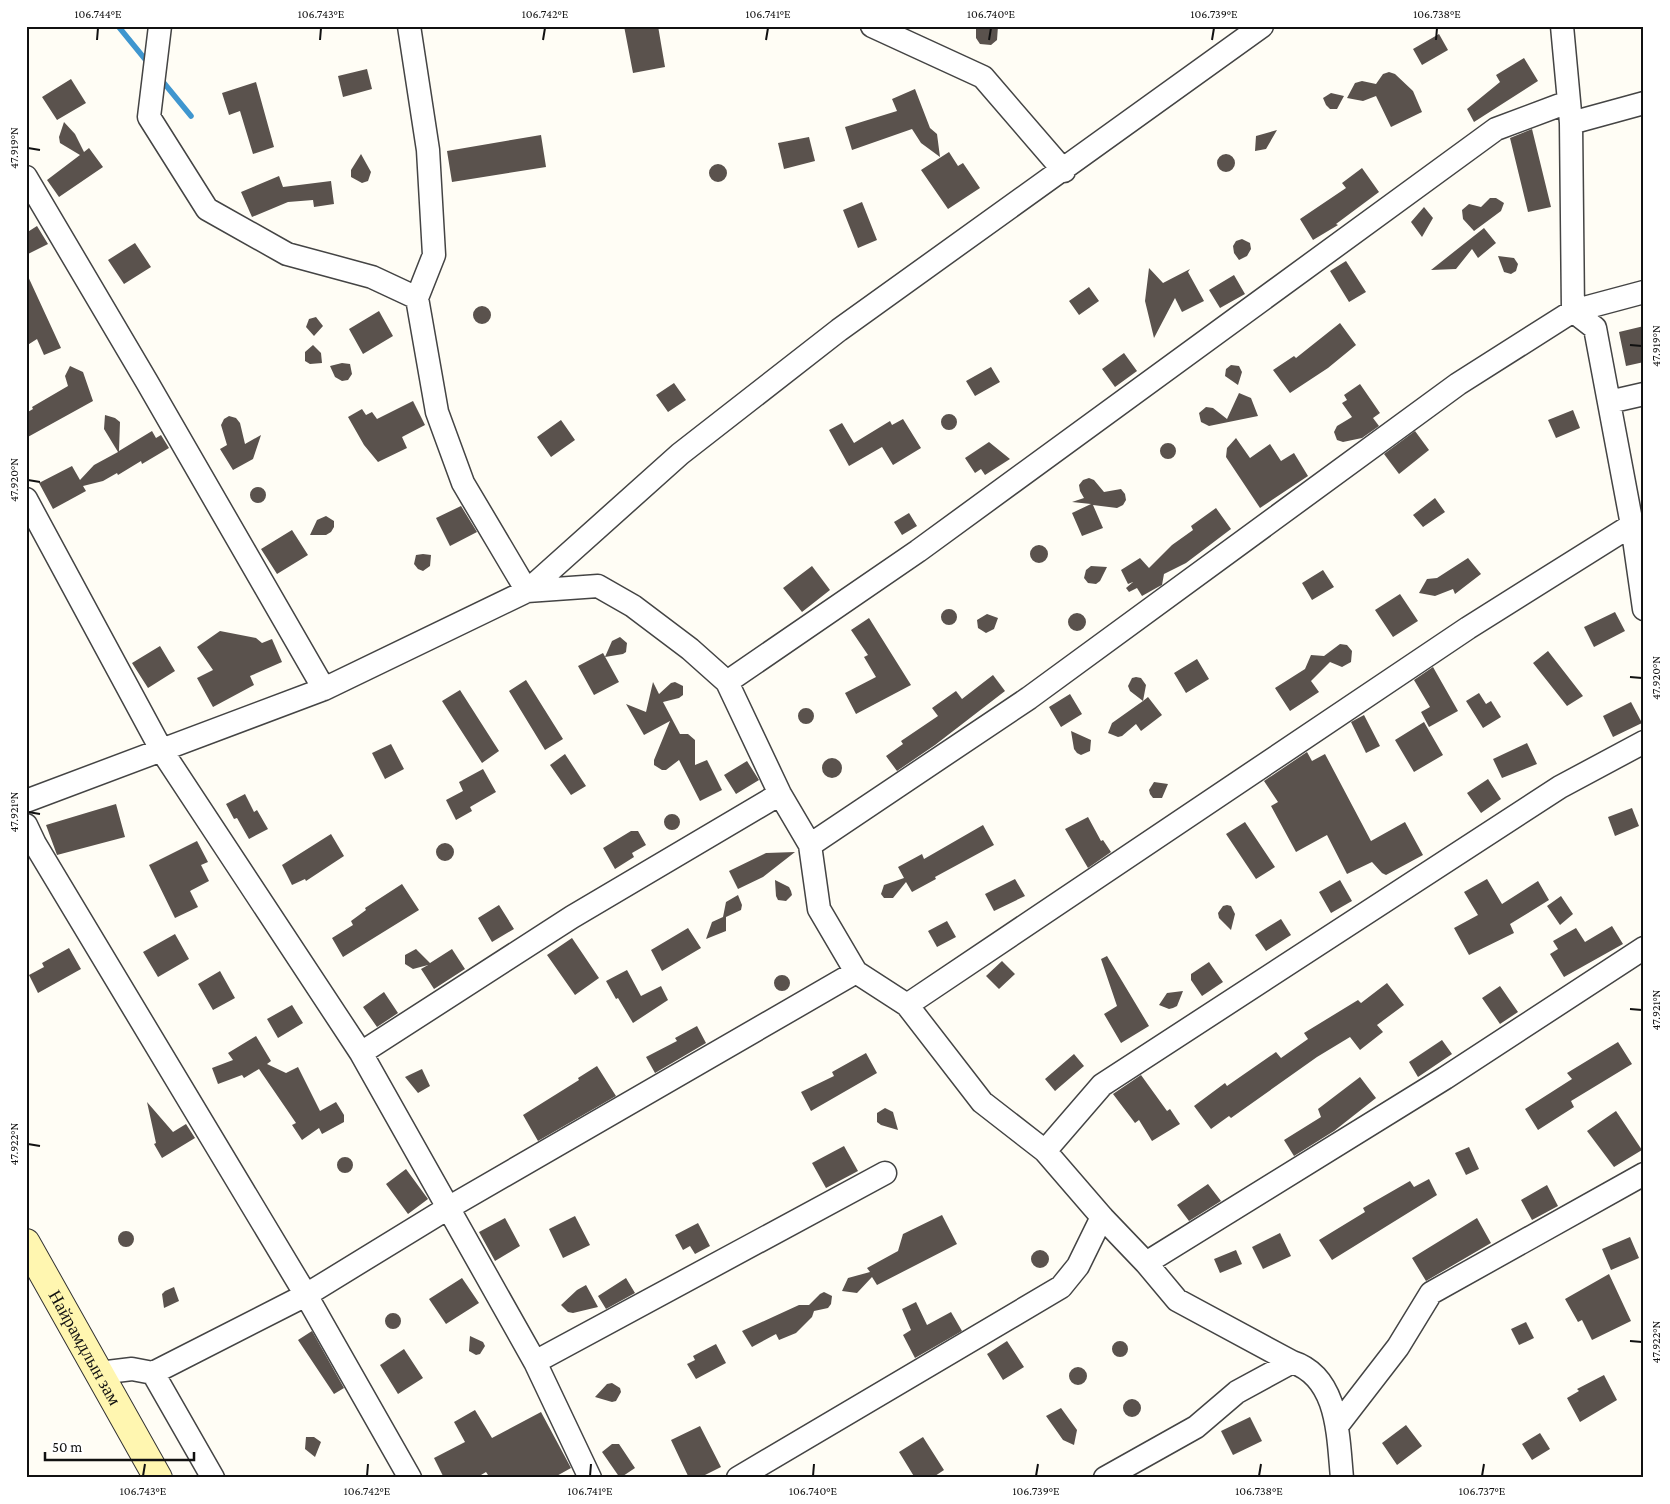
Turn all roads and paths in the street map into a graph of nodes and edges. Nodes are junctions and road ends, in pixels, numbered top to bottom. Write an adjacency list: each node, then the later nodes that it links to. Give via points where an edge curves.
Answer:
1 (160, 26): 11 (street, via 149,117 207,209 287,254 372,277)
2 (409, 26): 11 (street, via 428,150 434,256)
3 (872, 26): 8 (street, via 983,76)
4 (1262, 26): 8 (street)
5 (1562, 26): 7 (street)
6 (1644, 102): 7 (street)
7 (1570, 112): 12 (street); 20 (street, via 1496,129 918,551)
8 (1064, 171): 18 (street, via 839,330 687,448)
9 (26, 177): 21 (street)
10 (1644, 292): 12 (street)
11 (417, 298): 18 (street, via 437,412 463,484)
12 (1573, 311): 14 (street, via 1595,328); 27 (street, via 1458,384 1029,698)
13 (1644, 394): 14 (street)
14 (1609, 402): 16 (street)
15 (26, 499): 23 (street)
16 (1632, 525): 17 (street); 30 (street, via 1468,628)
17 (1642, 584): 19 (street)
18 (527, 591): 20 (street, via 598,586 633,606); 21 (street)
19 (1644, 609)
20 (727, 682): 24 (street)
21 (324, 689): 23 (street)
22 (1644, 742): 32 (street, via 1560,787 1102,1085)
23 (162, 752): 25 (street); 31 (street)
24 (780, 794): 27 (street); 31 (street, via 572,917)
25 (26, 801)
26 (26, 825): 39 (street)
27 (810, 845): 29 (street, via 819,909)
28 (1644, 948): 38 (street, via 1445,1078)
29 (856, 972): 30 (street); 35 (street)
30 (907, 1005): 32 (street, via 982,1102)
31 (361, 1054): 35 (street)
32 (1045, 1151): 36 (street)
33 (885, 1173): 40 (street)
34 (1644, 1174): 44 (street, via 1431,1293 1398,1348)
35 (448, 1208): 39 (street); 40 (street)
36 (1102, 1217): 38 (street); 49 (street, via 1078,1266 1061,1287)
37 (26, 1244): 43 (main road, Найрамдлын зам)
38 (1146, 1263): 41 (street, via 1177,1300)
39 (306, 1295): 42 (street); 47 (street)
40 (535, 1362): 48 (street)
41 (1292, 1362): 44 (street, via 1307,1367 1327,1391); 50 (street, via 1236,1392 1196,1427)
42 (154, 1373): 43 (street, via 132,1369); 46 (street)
43 (98, 1374): 45 (main road, Найрамдлын зам)
44 (1337, 1426): 51 (street)
45 (158, 1478)
46 (213, 1478)
47 (410, 1478)
48 (590, 1478)
49 (738, 1478)
50 (1105, 1478)
51 (1342, 1478)

